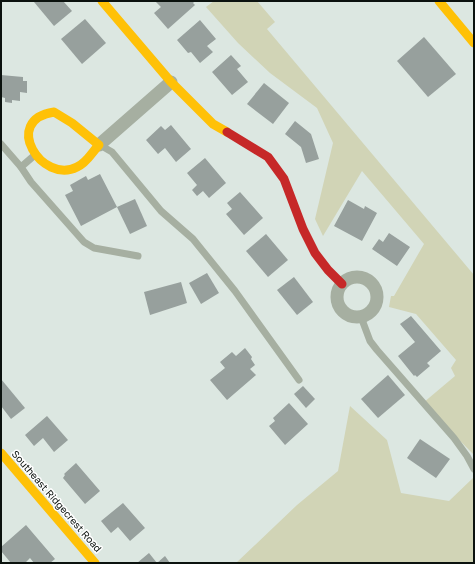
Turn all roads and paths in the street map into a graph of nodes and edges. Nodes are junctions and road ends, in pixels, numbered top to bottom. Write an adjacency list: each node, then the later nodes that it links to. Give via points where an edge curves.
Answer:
1 (102, 1): 4 (street)
2 (439, 1): 3 (street)
3 (474, 43)
4 (171, 82): 6 (street); 10 (street, via 213,124 268,157 284,179 303,229 315,252)
5 (1, 144): 8 (lane)
6 (99, 145): 7 (street, via 79,166 63,171 55,169); 7 (street, via 65,118 54,112 45,113 35,120 30,128 30,148); 12 (lane, via 112,152 161,211 193,239 235,291)
7 (36, 154): 8 (lane)
8 (21, 167): 9 (lane, via 84,242 94,248)
9 (138, 256)
10 (342, 284): 11 (street, via 337,300 340,308 351,317); 11 (street, via 348,279 360,277 374,285 378,299 376,305 372,312)
11 (361, 317): 14 (lane, via 370,341 454,438)
12 (299, 380)
13 (1, 453): 15 (street, Southeast Ridgecrest Road)
14 (474, 469)
15 (95, 563)

